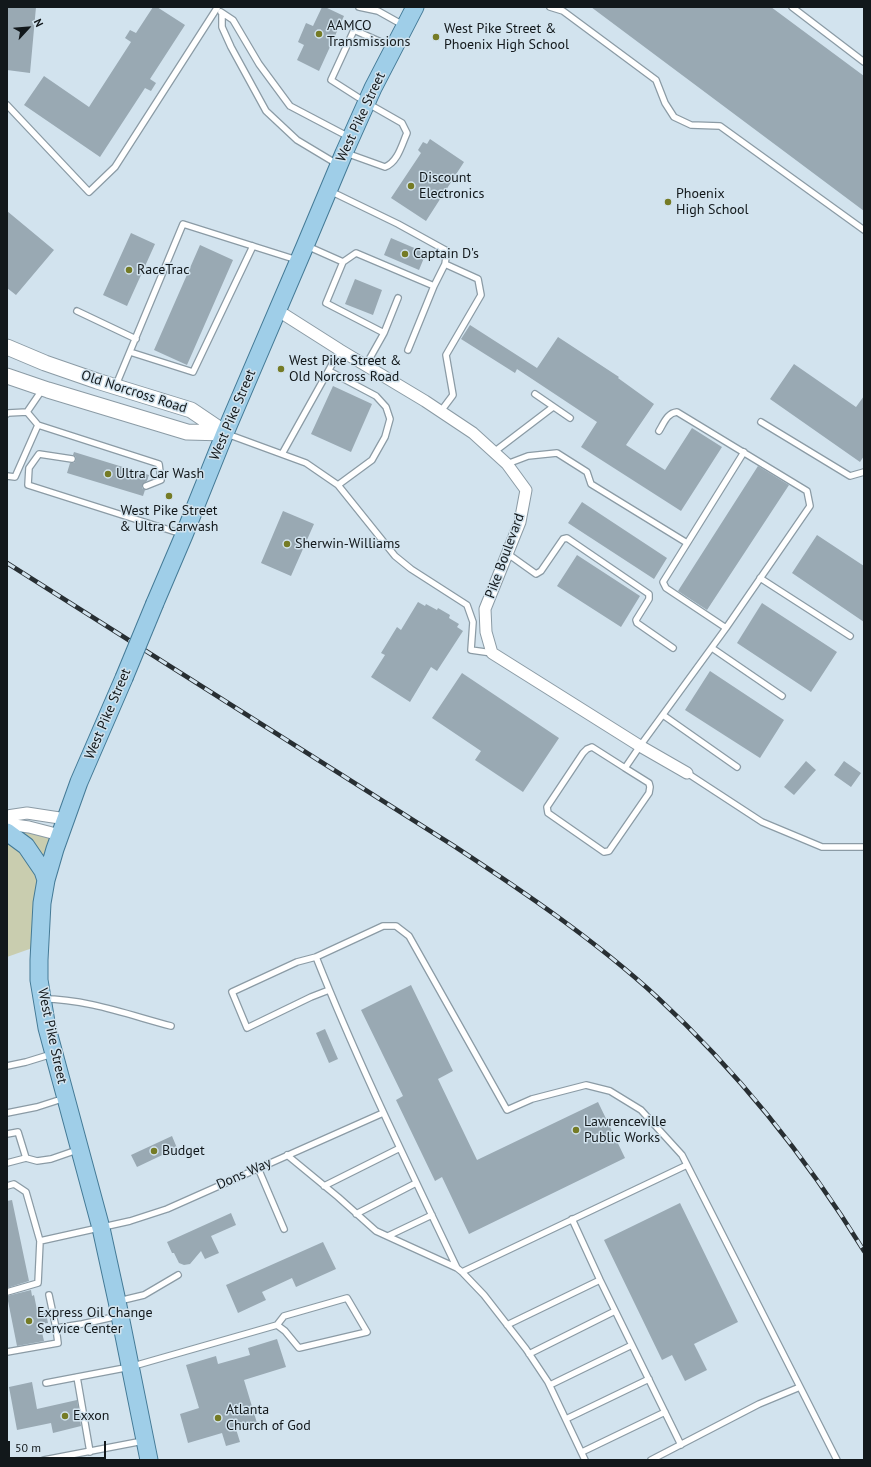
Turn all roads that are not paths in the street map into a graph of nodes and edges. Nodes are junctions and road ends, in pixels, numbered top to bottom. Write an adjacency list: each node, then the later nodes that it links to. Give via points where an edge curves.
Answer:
1 (360, 7): 7 (lane, via 378,11)
2 (415, 7): 7 (main road, West Pike Street)
3 (552, 7): 14 (lane, via 563,11 656,80 674,117 690,125 720,126)
4 (792, 7): 9 (lane)
5 (216, 8): 6 (lane); 11 (lane, via 115,167 89,192)
6 (222, 13): 12 (lane, via 233,20 259,64 290,106); 12 (lane, via 222,27 266,111 297,140)
7 (404, 26): 8 (main road, West Pike Street)
8 (394, 48): 10 (main road, West Pike Street); 10 (lane, via 354,30 332,80)
9 (864, 62)
10 (367, 103): 12 (main road, West Pike Street); 12 (lane, via 402,123 407,133 395,160 385,167)
11 (7, 105)
12 (344, 152): 13 (main road, West Pike Street)
13 (328, 190): 16 (main road, West Pike Street); 18 (lane, via 447,251)
14 (864, 230)
15 (253, 246): 16 (lane); 24 (lane, via 183,224); 28 (lane, via 193,372)
16 (302, 253): 17 (lane); 21 (main road, West Pike Street)
17 (343, 262): 19 (lane, via 356,253); 23 (lane, via 326,303)
18 (445, 264): 19 (lane); 36 (lane, via 478,279 480,295 446,355 453,395)
19 (434, 286): 27 (lane)
20 (398, 298): 23 (lane)
21 (277, 310): 26 (street, Pike Boulevard); 43 (main road, West Pike Street)
22 (77, 312): 24 (lane)
23 (384, 333): 29 (lane)
24 (136, 339): 28 (lane)
25 (7, 347): 32 (main road, Old Norcross Road)
26 (340, 350): 29 (street, Pike Boulevard); 30 (lane)
27 (408, 350)
28 (130, 352): 32 (lane)
29 (366, 365): 36 (street, Pike Boulevard)
30 (329, 371): 46 (lane); 51 (lane, via 376,396 386,407 390,419 385,437 372,460)
31 (7, 376): 33 (main road, Old Norcross Road)
32 (116, 387): 43 (main road, Old Norcross Road, via 191,410)
33 (44, 388): 37 (lane); 43 (main road, Old Norcross Road, via 186,432)
34 (535, 394): 35 (lane)
35 (554, 407): 39 (lane); 44 (lane)
36 (441, 411): 44 (street, Pike Boulevard, via 473,433)
37 (27, 412): 38 (lane); 41 (lane)
38 (7, 414)
39 (570, 418)
40 (761, 422): 49 (lane, via 850,476)
41 (38, 425): 50 (lane, via 15,477); 52 (lane, via 159,464 161,480)
42 (659, 430): 45 (lane, via 669,414 677,412)
43 (224, 433): 46 (lane); 53 (main road, West Pike Street)
44 (494, 452): 48 (street, Pike Boulevard)
45 (744, 452): 54 (lane); 56 (lane, via 807,492 810,506)
46 (282, 454): 51 (lane, via 306,463)
47 (72, 459): 53 (lane, via 39,454 30,468 28,485)
48 (508, 464): 54 (lane, via 528,456 557,453 587,472 591,484); 55 (street, Pike Boulevard, via 526,490 520,522)
49 (864, 472)
50 (7, 476)
51 (338, 485): 61 (lane, via 395,556 467,605 473,622 471,650)
52 (146, 486)
53 (184, 535): 69 (main road, West Pike Street, bridge, via 79,782)
54 (687, 543): 57 (lane, via 663,582 666,588)
55 (508, 554): 59 (lane, via 536,574 567,538 649,594 636,620 637,623); 61 (street, Pike Boulevard, via 485,609 486,632)
56 (760, 578): 57 (lane); 58 (lane)
57 (726, 628): 60 (lane)
58 (850, 636)
59 (673, 648)
60 (712, 648): 62 (lane); 63 (lane)
61 (492, 653): 64 (street)
62 (782, 696)
63 (663, 715): 64 (lane); 65 (lane)
64 (640, 746): 66 (lane); 67 (street)
65 (737, 767)
66 (626, 768): 66 (lane, via 592,747 588,749 547,807 548,813 604,852 609,851 649,793 649,783)
67 (687, 773): 73 (lane, via 762,822 822,847)
68 (7, 816): 69 (street, via 27,813)
69 (66, 819): 72 (main road, West Pike Street)
70 (7, 824): 72 (street)
71 (7, 832): 74 (main road, via 26,846 43,870)
72 (60, 835): 74 (main road, West Pike Street)
73 (864, 847)
74 (46, 880): 77 (main road, West Pike Street, via 39,934)
75 (316, 957): 76 (lane); 76 (lane, via 297,962 232,992 247,1028); 90 (lane, via 383,926 396,926 409,936 507,1110 532,1099 586,1085 610,1091 641,1110 682,1155)
76 (329, 990): 83 (lane)
77 (42, 999): 78 (lane, via 83,1002); 79 (main road, West Pike Street)
78 (171, 1026)
79 (54, 1054): 80 (lane); 81 (main road, West Pike Street)
80 (7, 1066)
81 (66, 1098): 82 (lane); 86 (main road, West Pike Street)
82 (7, 1113)
83 (383, 1113): 85 (lane); 87 (lane, Dons Way)
84 (7, 1134): 88 (lane, via 18,1132)
85 (400, 1148): 92 (lane); 94 (lane)
86 (79, 1150): 88 (lane, via 51,1159 37,1161); 98 (main road, West Pike Street)
87 (287, 1155): 91 (lane, Dons Way); 94 (lane)
88 (26, 1158): 89 (lane)
89 (7, 1163)
90 (687, 1165): 97 (lane); 120 (lane)
91 (258, 1168): 98 (lane, Dons Way, via 167,1209); 99 (lane)
92 (416, 1183): 95 (lane); 96 (lane)
93 (7, 1186): 101 (lane, via 14,1184 26,1192)
94 (324, 1186): 95 (lane)
95 (356, 1214): 100 (lane, via 376,1231)
96 (432, 1215): 100 (lane); 102 (lane)
97 (572, 1219): 102 (lane); 104 (lane)
98 (101, 1228): 101 (lane, Dons Way); 107 (main road, West Pike Street)
99 (284, 1229)
100 (388, 1236): 102 (lane)
101 (40, 1242): 105 (lane, via 38,1283)
102 (460, 1270): 110 (lane, via 484,1295)
103 (178, 1276): 107 (lane)
104 (600, 1280): 108 (lane); 110 (lane)
105 (7, 1292)
106 (49, 1295): 111 (lane)
107 (118, 1308): 111 (lane, via 82,1324); 115 (main road, West Pike Street)
108 (615, 1311): 112 (lane); 114 (lane)
109 (277, 1325): 109 (lane, via 285,1330 300,1348 367,1332 347,1298 284,1316); 115 (lane)
110 (507, 1325): 114 (lane)
111 (56, 1328): 113 (lane, via 58,1343)
112 (632, 1345): 117 (lane); 119 (lane)
113 (7, 1352)
114 (529, 1354): 119 (lane)
115 (130, 1367): 116 (lane); 123 (main road, West Pike Street)
116 (77, 1377): 118 (lane); 125 (lane)
117 (649, 1379): 121 (lane); 122 (lane)
118 (46, 1383)
119 (550, 1385): 122 (lane)
120 (800, 1387): 124 (lane, via 759,1404); 131 (lane)
121 (665, 1412): 124 (lane); 126 (lane)
122 (566, 1418): 126 (lane)
123 (145, 1441): 125 (lane); 128 (main road, West Pike Street)
124 (681, 1445): 130 (lane)
125 (90, 1452): 127 (lane)
126 (582, 1452): 129 (lane)
127 (44, 1460)
128 (149, 1460)
129 (586, 1460)
130 (651, 1460)
131 (837, 1460)

